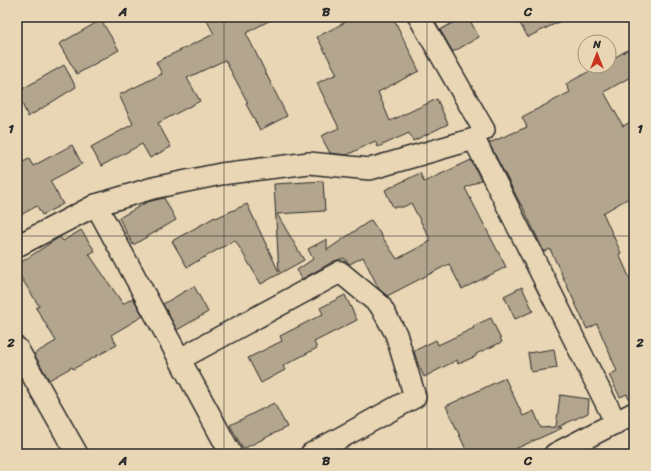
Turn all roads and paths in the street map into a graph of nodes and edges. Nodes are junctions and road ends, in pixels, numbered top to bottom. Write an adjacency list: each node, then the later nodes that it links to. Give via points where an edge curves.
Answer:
1 (419, 17): 2 (street)
2 (484, 130)
3 (96, 205): 4 (street); 6 (street); 8 (street, via 153,188 221,174 309,163 370,169 474,139)
4 (17, 246)
5 (17, 348): 9 (street)
6 (180, 360): 10 (street); 11 (street, via 340,272 380,305 396,334 415,397)
7 (634, 413): 8 (street)
8 (616, 423): 12 (street)
9 (77, 454)
10 (231, 454)
11 (311, 454)
12 (555, 454)

